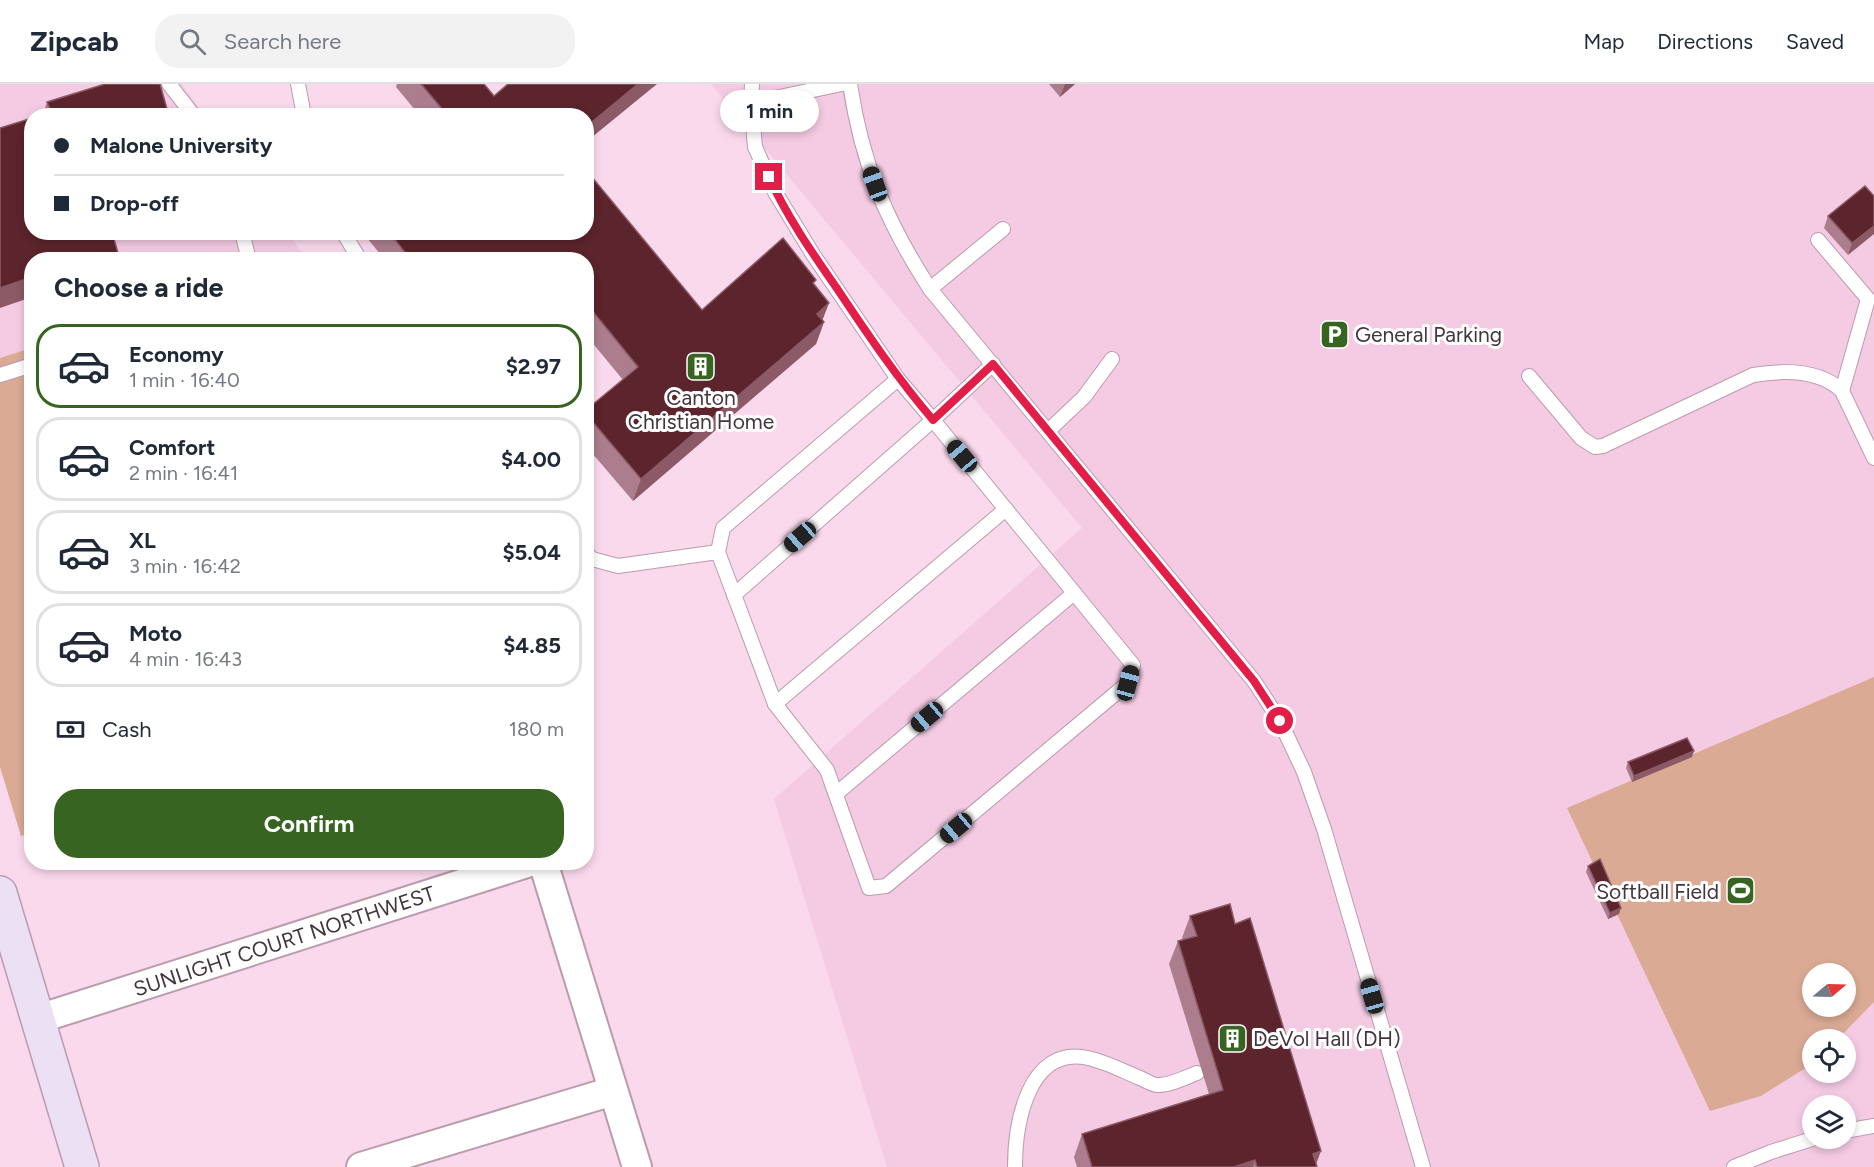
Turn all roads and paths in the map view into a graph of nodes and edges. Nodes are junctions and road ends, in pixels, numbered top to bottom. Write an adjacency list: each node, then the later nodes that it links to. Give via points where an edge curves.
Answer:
1 (169, 84): 7 (lane)
2 (298, 84): 8 (lane)
3 (752, 84): 6 (lane)
4 (842, 84): 6 (lane)
5 (850, 84): 11 (lane, via 863,151 881,201 904,249)
6 (752, 103): 17 (lane, via 756,147 776,192 812,253)
7 (188, 108)
8 (302, 108)
9 (1003, 229): 11 (lane)
10 (1818, 240): 18 (lane, via 1868,299)
11 (930, 289): 13 (lane)
12 (1112, 358): 20 (lane, via 1084,397)
13 (993, 364): 19 (lane); 20 (lane)
14 (24, 367): 15 (lane)
15 (0, 375)
16 (1529, 376): 18 (lane, via 1581,438 1595,447 1754,375 1808,374 1824,378)
17 (898, 379): 19 (lane); 23 (lane, via 723,528)
18 (1842, 391): 21 (lane)
19 (933, 420): 22 (lane); 26 (lane)
20 (1048, 431): 42 (lane, via 1254,681 1280,721 1304,772 1324,830)
21 (1874, 458)
22 (1006, 509): 25 (lane); 27 (lane)
23 (718, 552): 24 (lane, via 618,566); 26 (lane)
24 (594, 560)
25 (1074, 593): 28 (lane); 28 (lane, via 1133,665 1128,683 886,886 869,888)
26 (734, 595): 27 (lane)
27 (775, 704): 28 (lane, via 827,770)
28 (836, 794)
29 (506, 870): 32 (street, SUNLIGHT COURT NORTHWEST)
30 (545, 870): 34 (street)
31 (0, 893): 32 (street)
32 (38, 1019): 38 (street)
33 (1197, 1073): 41 (lane, via 1158,1085 1088,1058 1060,1059 1048,1065 1039,1074 1020,1116)
34 (613, 1091): 39 (street); 40 (street)
35 (1874, 1126): 36 (lane)
36 (1856, 1129)
37 (1802, 1142): 43 (lane)
38 (82, 1167)
39 (362, 1167)
40 (637, 1167)
41 (1015, 1167)
42 (1423, 1167)
43 (1734, 1167)

